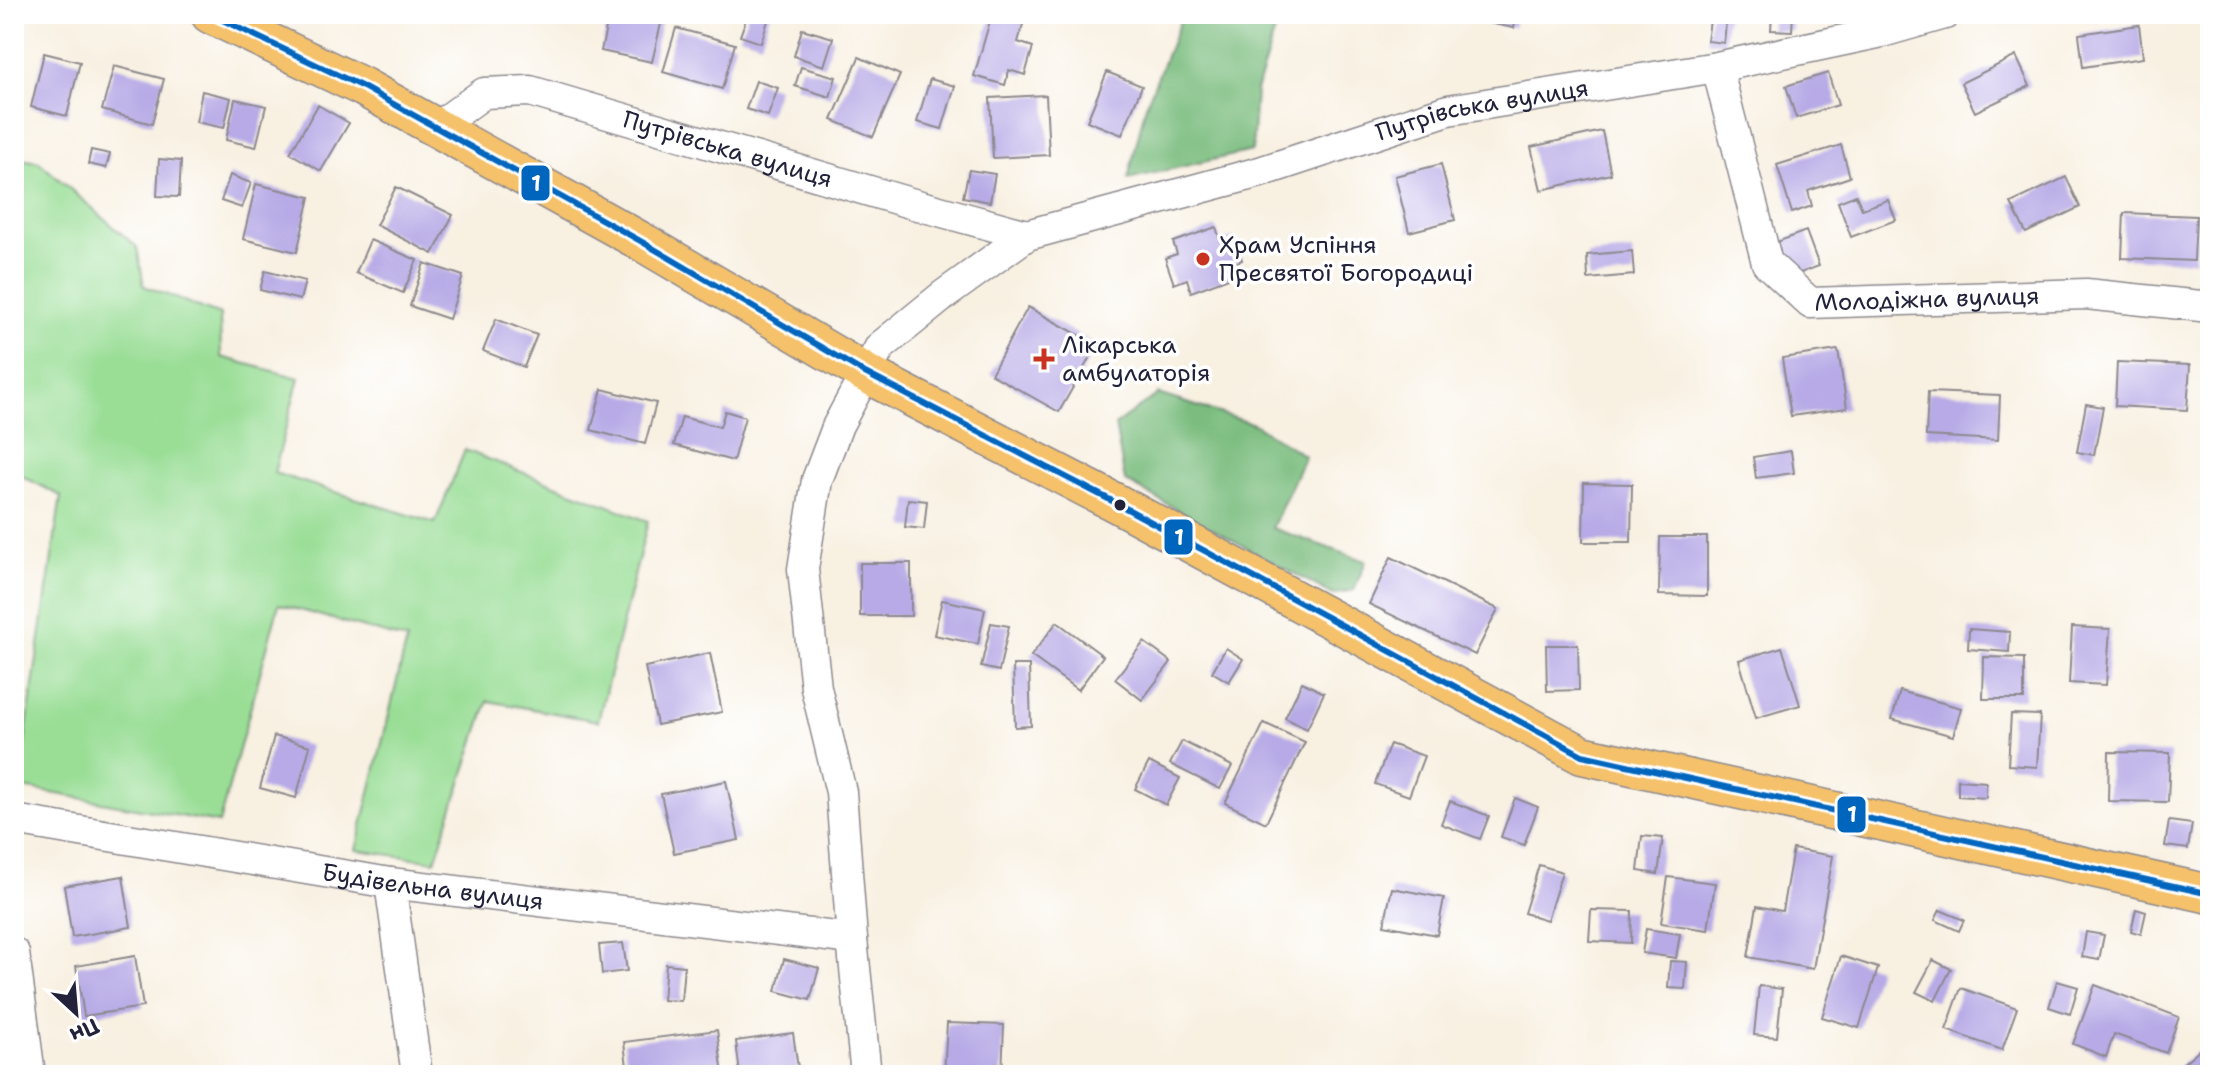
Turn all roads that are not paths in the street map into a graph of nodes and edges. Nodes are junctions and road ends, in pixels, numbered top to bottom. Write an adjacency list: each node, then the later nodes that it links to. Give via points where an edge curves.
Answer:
1 (210, 14): 4 (main road)
2 (1945, 14): 3 (street, Путрівська вулиця)
3 (1717, 67): 5 (street, Путрівська вулиця, via 1448,110 1260,172); 6 (street, Молодіжна вулиця, via 1767,263 1810,303 2086,294)
4 (437, 127): 5 (street, Путрівська вулиця, via 484,93 530,91); 7 (main road)
5 (1027, 235): 7 (street, Путрівська вулиця, via 880,347)
6 (2210, 307)
7 (865, 373): 10 (main road, via 1582,755); 11 (street, Путрівська вулиця, via 817,480 803,569 816,688 841,792)
8 (14, 820): 9 (street, Будівельна вулиця)
9 (390, 883): 11 (street, Будівельна вулиця); 14 (street)
10 (2210, 894)
11 (852, 939): 15 (street, Путрівська вулиця)
12 (14, 953): 13 (street)
13 (30, 1075)
14 (417, 1075)
15 (866, 1075)

